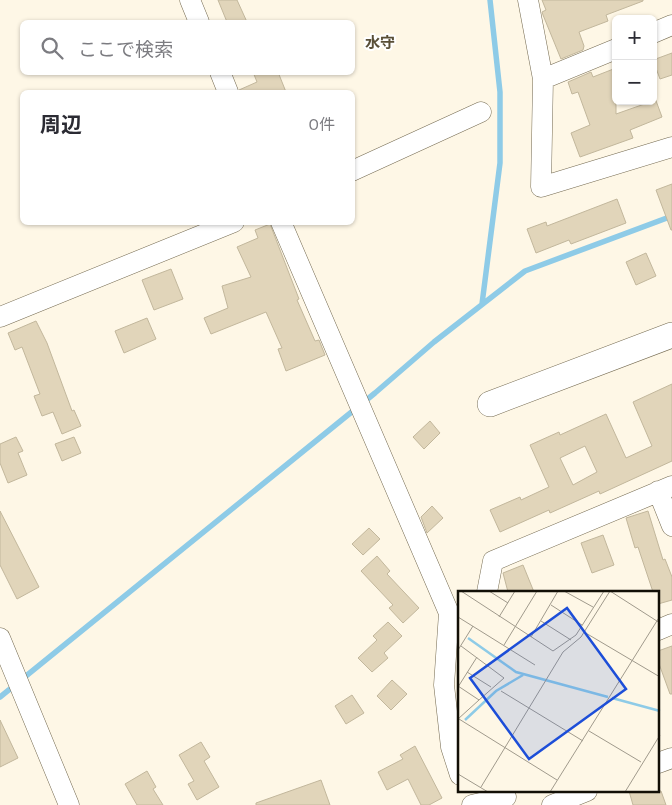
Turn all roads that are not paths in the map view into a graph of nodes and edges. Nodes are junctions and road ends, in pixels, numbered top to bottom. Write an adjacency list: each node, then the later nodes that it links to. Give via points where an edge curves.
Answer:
1 (190, 0): 3 (street)
2 (528, 0): 8 (street)
3 (198, 20)
4 (672, 25): 5 (street)
5 (657, 31)
6 (612, 51): 8 (street)
7 (221, 75): 9 (street)
8 (543, 79): 11 (street, via 541,187)
9 (227, 90)
10 (481, 112): 12 (street)
11 (672, 147)
12 (355, 170)
13 (227, 225): 15 (street)
14 (282, 225): 26 (street, via 449,613 444,685 451,747)
15 (0, 318)
16 (672, 335): 17 (street)
17 (490, 404)
18 (665, 488): 19 (street); 20 (street, via 493,561)
19 (672, 526)
20 (487, 591)
21 (672, 624): 22 (street)
22 (660, 629)
23 (0, 638): 30 (street)
24 (672, 758): 25 (street)
25 (660, 762)
26 (458, 769)
27 (466, 792): 31 (street)
28 (584, 792): 32 (street)
29 (507, 798): 31 (street)
30 (69, 805)
31 (471, 805)
32 (552, 805)

